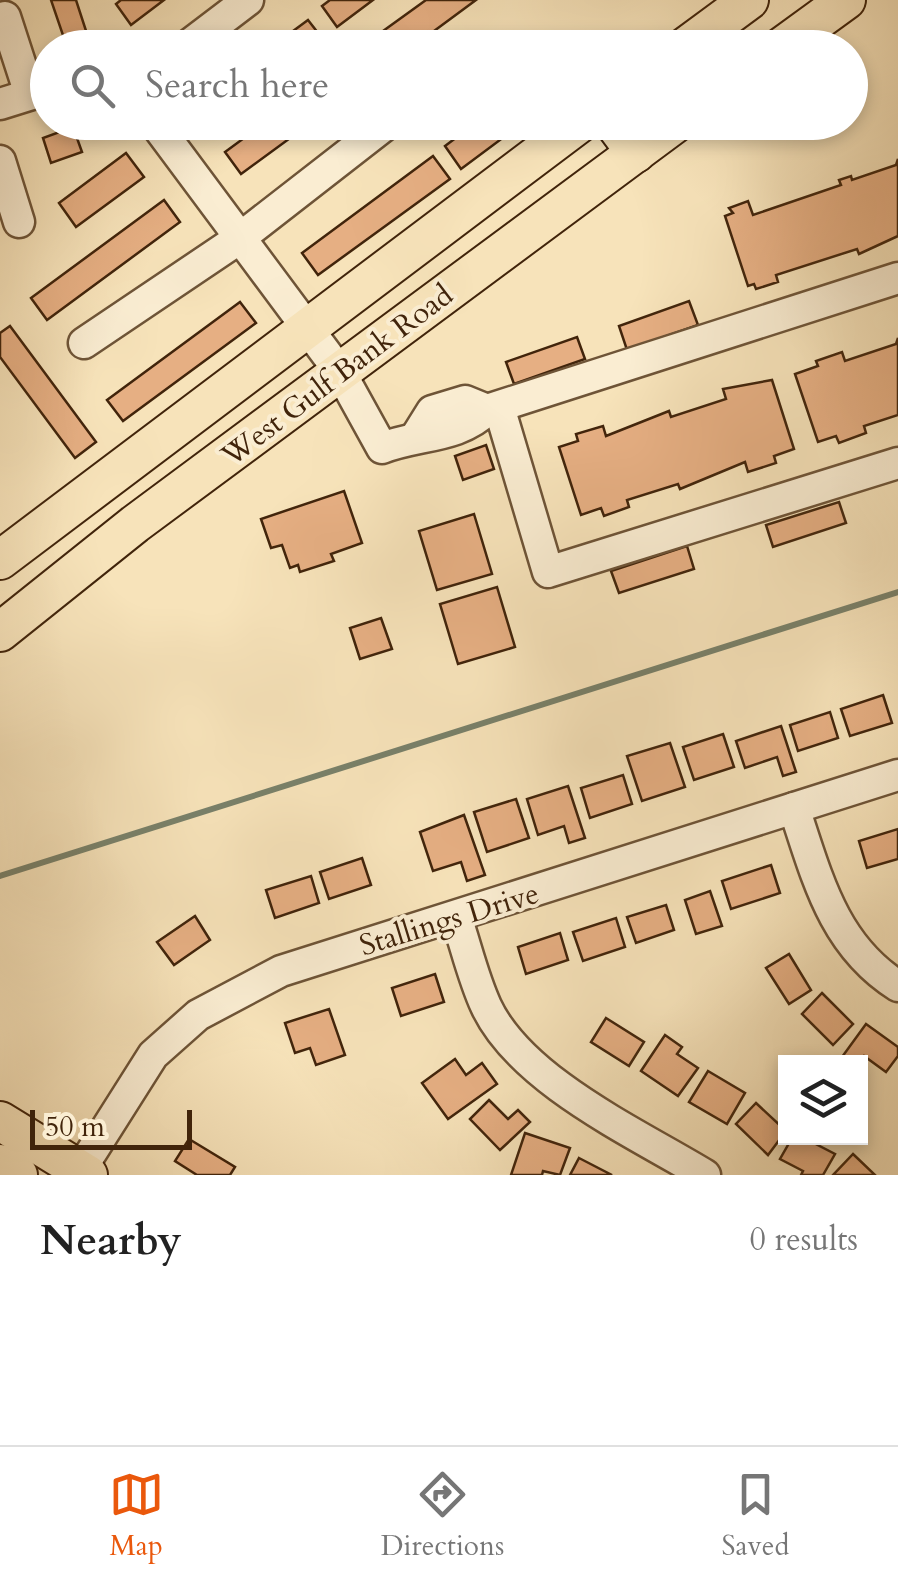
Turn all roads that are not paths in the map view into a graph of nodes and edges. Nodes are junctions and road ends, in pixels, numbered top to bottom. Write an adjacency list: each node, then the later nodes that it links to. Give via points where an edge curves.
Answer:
1 (248, 0): 5 (street)
2 (749, 0): 6 (main road)
3 (846, 0): 7 (main road)
4 (5, 18): 8 (street)
5 (209, 30)
6 (708, 30)
7 (805, 30)
8 (30, 72)
9 (30, 94): 10 (street)
10 (0, 104)
11 (167, 140): 19 (street)
12 (366, 140): 19 (street)
13 (558, 140): 21 (main road, West Gulf Bank Road)
14 (626, 140): 16 (main road)
15 (653, 140): 16 (main road, West Gulf Bank Road)
16 (636, 153): 23 (main road, West Gulf Bank Road)
17 (0, 161): 18 (street)
18 (18, 222)
19 (240, 238): 21 (street); 22 (street)
20 (898, 278): 24 (street)
21 (306, 327): 23 (street); 26 (main road, West Gulf Bank Road)
22 (84, 342)
23 (340, 372): 24 (street, via 382,448 473,424); 27 (main road, West Gulf Bank Road)
24 (493, 408): 25 (street, via 548,572)
25 (898, 463)
26 (0, 560)
27 (0, 632)
28 (898, 775): 29 (street, Stallings Drive)
29 (794, 808): 30 (street, Stallings Drive); 31 (street, via 829,913 878,974)
30 (456, 918): 34 (street, Stallings Drive, via 281,971 198,1015 153,1054); 36 (street, via 487,1008 517,1050 561,1087)
31 (898, 986)
32 (0, 1121): 34 (main road)
33 (0, 1164): 35 (main road)
34 (81, 1173)
35 (18, 1175)
36 (704, 1175)

